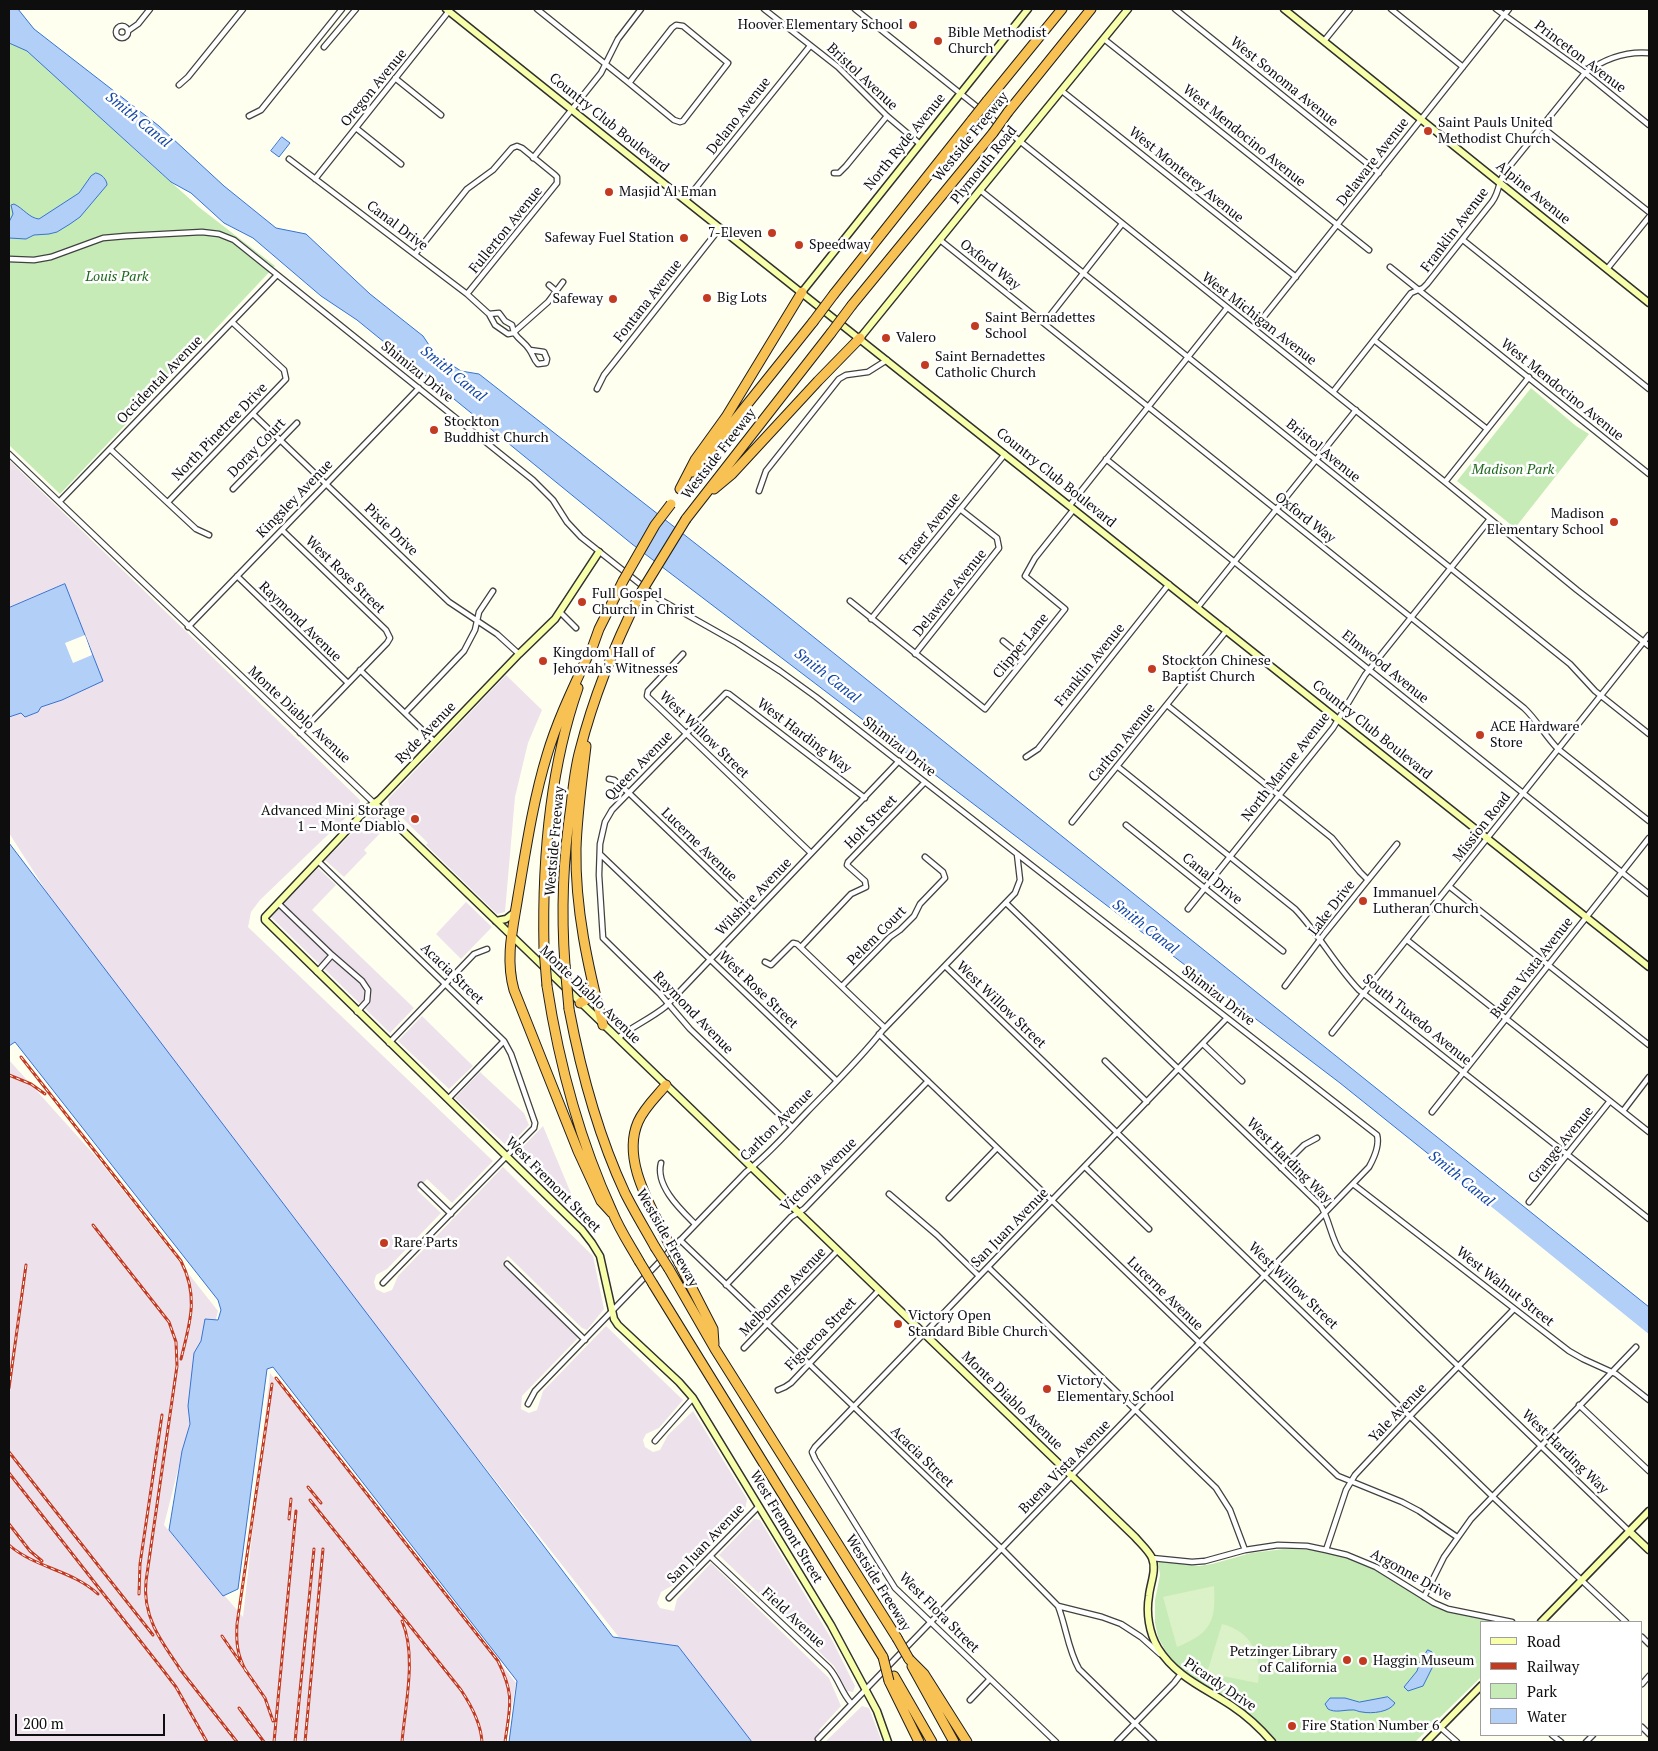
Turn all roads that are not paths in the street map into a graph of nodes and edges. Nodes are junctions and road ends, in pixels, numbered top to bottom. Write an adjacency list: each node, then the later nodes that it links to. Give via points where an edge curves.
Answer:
1 (150, 9): 21 (street)
2 (243, 9): 32 (street)
3 (342, 9): 37 (street, via 261,110)
4 (356, 9): 25 (street)
5 (537, 9): 27 (street)
6 (641, 9): 27 (street, via 618,39)
7 (764, 9): 24 (street, Bristol Avenue)
8 (855, 9): 34 (street, West Michigan Avenue)
9 (1028, 9): 34 (street, North Ryde Avenue)
10 (1062, 9): 109 (highway, Westside Freeway, bridge)
11 (1091, 9): 111 (highway, Westside Freeway, bridge, via 852,305)
12 (1128, 9): 22 (street, Plymouth Road)
13 (1175, 9): 48 (street, West Sonoma Avenue)
14 (1284, 9): 23 (street, Alpine Avenue)
15 (1350, 9): 23 (street)
16 (1391, 9): 28 (street)
17 (1496, 9): 20 (street, Princeton Avenue)
18 (1509, 9): 20 (street, Delaware Avenue)
19 (448, 10): 30 (street, Oregon Avenue); 35 (street, Country Club Boulevard)
20 (1504, 15): 28 (street, Delaware Avenue); 29 (street, Princeton Avenue)
21 (128, 31)
22 (1104, 38): 33 (street, Plymouth Road); 57 (street, West Mendocino Avenue)
23 (1324, 40): 39 (street, Alpine Avenue)
24 (810, 46): 38 (street, Bristol Avenue, via 838,67); 53 (street, Delano Avenue)
25 (324, 47)
26 (1649, 53): 29 (street, Franklin Avenue, via 1614,57)
27 (606, 65): 31 (street); 35 (street)
28 (1463, 67): 39 (street, Delaware Avenue)
29 (1585, 73): 40 (street, Princeton Avenue); 41 (street, Franklin Avenue)
30 (396, 78): 36 (street); 42 (street, Oregon Avenue)
31 (629, 83): 31 (street, via 676,25 683,26 728,63 680,122)
32 (179, 85)
33 (1062, 91): 43 (street, Plymouth Road); 68 (street, West Monterey Avenue)
34 (960, 93): 43 (street, West Michigan Avenue); 44 (street, North Ryde Avenue)
35 (572, 109): 45 (street); 53 (street, Country Club Boulevard)
36 (441, 114)
37 (249, 116)
38 (887, 116): 44 (street, Bristol Avenue); 49 (street, via 846,166 839,173)
39 (1421, 120): 48 (street, Delaware Avenue); 51 (street, Alpine Avenue)
40 (1649, 125)
41 (1542, 127): 51 (street, Franklin Avenue, via 1509,166); 54 (street)
42 (356, 128): 47 (street); 50 (street, Oregon Avenue)
43 (1019, 142): 52 (street, Plymouth Road); 56 (street, West Michigan Avenue)
44 (920, 144): 73 (street, North Ryde Avenue)
45 (533, 158): 62 (street, Fullerton Avenue, via 520,147 512,148 493,170 467,190); 74 (street, Fullerton Avenue, via 555,175 556,186)
46 (289, 159): 50 (street, Canal Drive)
47 (401, 164)
48 (1379, 172): 57 (street, Delaware Avenue)
49 (834, 173)
50 (315, 179): 62 (street, Canal Drive)
51 (1500, 183): 60 (street, Franklin Avenue, via 1496,198); 65 (street, Alpine Avenue)
52 (980, 190): 59 (street, Plymouth Road); 66 (street, Bristol Avenue)
53 (686, 200): 58 (street, Country Club Boulevard)
54 (1649, 212)
55 (1649, 217): 65 (street)
56 (1122, 224): 66 (street); 76 (street, West Michigan Avenue)
57 (1337, 225): 61 (street, West Mendocino Avenue); 68 (street, Delaware Avenue)
58 (720, 228): 73 (street, Country Club Boulevard); 92 (street, Fontana Avenue, via 604,375)
59 (940, 240): 80 (street, Oxford Way); 84 (street, Plymouth Road)
60 (1463, 240): 71 (street, Franklin Avenue); 91 (street)
61 (1369, 250)
62 (415, 254): 74 (street, Canal Drive)
63 (9, 259): 67 (street, Shimizu Drive, via 51,257 103,238 202,232 234,240)
64 (1390, 267): 71 (street, West Mendocino Avenue)
65 (1607, 269): 75 (street, Alpine Avenue)
66 (1083, 273): 80 (street); 87 (street, Bristol Avenue)
67 (277, 275): 79 (street, Occidental Avenue); 90 (street, Shimizu Drive)
68 (1296, 277): 82 (street, Delaware Avenue)
69 (563, 282): 72 (street)
70 (549, 285): 72 (street)
71 (1419, 290): 85 (street, Franklin Avenue, via 1411,293); 89 (street, West Mendocino Avenue)
72 (556, 291): 83 (street)
73 (802, 292): 84 (street, Country Club Boulevard); 109 (highway, via 726,417 695,460)
74 (467, 294): 77 (street, Canal Drive)
75 (1649, 303)
76 (1227, 308): 82 (street, West Michigan Avenue); 87 (street)
77 (489, 314): 78 (street, Canal Drive, via 499,313); 81 (street, Canal Drive, via 495,325)
78 (505, 321): 81 (street); 83 (street, Canal Drive, via 512,325)
79 (232, 322): 96 (street, North Pinetree Drive, via 284,370 286,377); 100 (street, Occidental Avenue)
80 (1044, 322): 94 (street, Oxford Way)
81 (500, 327): 83 (street, Canal Drive, via 508,334)
82 (1254, 330): 93 (street, West Michigan Avenue)
83 (513, 333): 86 (street, Canal Drive)
84 (860, 338): 88 (street, Country Club Boulevard); 111 (highway, via 732,474)
85 (1374, 340): 93 (street, Franklin Avenue); 98 (street)
86 (530, 350)
87 (1188, 358): 94 (street); 104 (street, Bristol Avenue)
88 (887, 360): 102 (street, Country Club Boulevard); 110 (street, via 868,372 840,379 766,471)
89 (1529, 377): 98 (street); 105 (street, West Mendocino Avenue)
90 (418, 388): 107 (street, Kingsley Avenue); 120 (street, Shimizu Drive, via 545,491 567,522)
91 (1649, 389)
92 (596, 390)
93 (1333, 392): 95 (street, West Michigan Avenue)
94 (1148, 407): 103 (street); 116 (street, Oxford Way)
95 (1356, 410): 104 (street); 106 (street, West Michigan Avenue)
96 (253, 414): 99 (street, Pixie Drive); 113 (street, North Pinetree Drive)
97 (296, 424): 99 (street, Doray Court)
98 (1487, 429): 106 (street)
99 (281, 440): 107 (street, Pixie Drive); 108 (street, Doray Court)
100 (110, 449): 112 (street, Occidental Avenue); 113 (street)
101 (9, 454): 112 (street, Monte Diablo Avenue)
102 (1005, 454): 114 (street, Country Club Boulevard); 115 (street, Fraser Avenue)
103 (1106, 459): 114 (street); 121 (street, Elmwood Avenue)
104 (1316, 460): 116 (street); 122 (street, Bristol Avenue)
105 (1649, 474)
106 (1445, 482): 117 (street, West Michigan Avenue)
107 (326, 483): 118 (street, Kingsley Avenue); 131 (street, Pixie Drive, via 449,602)
108 (233, 489)
109 (680, 489): 139 (highway, Westside Freeway, bridge, via 645,540 609,607)
110 (759, 491)
111 (702, 498): 151 (highway, Westside Freeway, bridge, via 686,518 640,594 616,642)
112 (60, 501): 132 (street, Monte Diablo Avenue)
113 (168, 502): 119 (street, via 196,529)
114 (1072, 507): 124 (street, Country Club Boulevard); 143 (street, Clipper Lane, via 1025,576 1065,608)
115 (960, 509): 130 (street, Fraser Avenue); 142 (street, Delaware Avenue, via 996,538 999,544 997,551)
116 (1276, 510): 121 (street); 129 (street, Oxford Way)
117 (1490, 519): 122 (street, North Marine Avenue); 137 (street, West Michigan Avenue)
118 (282, 530): 123 (street, Kingsley Avenue); 144 (street, West Rose Street, via 386,630 390,638 387,643)
119 (209, 535)
120 (599, 552): 128 (street, Ryde Avenue); 159 (street, Shimizu Drive, via 666,604 737,642 780,670)
121 (1234, 562): 127 (street); 145 (street, Elmwood Avenue)
122 (1451, 568): 129 (street, North Marine Avenue); 148 (street, Bristol Avenue, via 1570,664)
123 (237, 576): 132 (street, Kingsley Avenue); 146 (street, Raymond Avenue)
124 (1170, 584): 127 (street, Country Club Boulevard); 158 (street, Franklin Avenue, via 1038,749)
125 (493, 592): 131 (street, via 479,612)
126 (850, 601): 130 (street)
127 (1198, 607): 134 (street, Country Club Boulevard)
128 (560, 612): 133 (street); 140 (street, Ryde Avenue)
129 (1411, 618): 145 (street, North Marine Avenue); 157 (street, Oxford Way, via 1528,712)
130 (871, 619): 142 (street)
131 (478, 621): 140 (street, Pixie Drive); 150 (street, via 464,651)
132 (188, 627): 153 (street, Monte Diablo Avenue)
133 (576, 628)
134 (1226, 630): 149 (street, Carlton Avenue); 152 (street, Country Club Boulevard)
135 (1649, 634): 137 (street, Mission Road)
136 (1003, 641): 143 (street)
137 (1643, 641): 138 (street, West Michigan Avenue); 148 (street, Mission Road)
138 (1649, 646)
139 (591, 650): 189 (highway, via 547,753); 257 (highway, Westside Freeway, bridge, via 572,707 553,788 545,857 544,949 560,1059 587,1150)
140 (519, 654): 156 (street, Ryde Avenue)
141 (683, 654): 154 (street, West Willow Street, via 647,696)
142 (915, 654): 143 (street, Clipper Lane, via 985,709)
143 (1025, 659)
144 (360, 670): 146 (street); 150 (street)
145 (1370, 670): 152 (street, North Marine Avenue); 164 (street, Elmwood Avenue)
146 (348, 683): 153 (street)
147 (729, 694): 154 (street, Queen Avenue, via 724,695); 166 (street, West Harding Way)
148 (1600, 695): 155 (street, Bristol Avenue); 157 (street, Mission Road)
149 (1167, 705): 160 (street, Carlton Avenue); 165 (street)
150 (405, 713): 156 (street)
151 (589, 719): 210 (highway, via 576,858 579,910); 281 (highway, Westside Freeway, bridge, via 576,766 565,849 563,887 569,1009 599,1127 625,1191)
152 (1339, 719): 165 (street, North Marine Avenue); 171 (street, Country Club Boulevard)
153 (300, 733): 167 (street, Monte Diablo Avenue)
154 (686, 733): 163 (street, Queen Avenue); 175 (street, West Willow Street)
155 (1649, 734)
156 (435, 742): 167 (street, Ryde Avenue)
157 (1558, 749): 164 (street, Mission Road); 168 (street, Oxford Way)
158 (1026, 757)
159 (899, 761): 162 (street, Shimizu Drive); 166 (street, Wilshire Avenue)
160 (1117, 766): 169 (street, Carlton Avenue); 178 (street, South Tuxedo Avenue)
161 (609, 779): 163 (street, Lucerne Avenue)
162 (925, 782): 176 (street, Shimizu Drive); 197 (street, Holt Street, via 848,862 847,865 865,881 866,887 851,894)
163 (629, 793): 174 (street, Queen Avenue, via 604,822); 190 (street, Lucerne Avenue)
164 (1523, 793): 171 (street, Mission Road); 180 (street, Elmwood Avenue)
165 (1280, 795): 178 (street, North Marine Avenue); 181 (street, via 1332,838)
166 (865, 798): 175 (street, Wilshire Avenue)
167 (374, 803): 179 (street, Ryde Avenue); 192 (street, Monte Diablo Avenue)
168 (1649, 821)
169 (1072, 822)
170 (1126, 825): 183 (street, Canal Drive)
171 (1488, 838): 182 (street, Mission Road); 191 (street, Country Club Boulevard)
172 (1649, 838): 180 (street, Buena Vista Avenue)
173 (1397, 844): 181 (street, Lake Drive)
174 (600, 854): 186 (street, Queen Avenue); 201 (street, West Rose Street)
175 (811, 854): 190 (street, Wilshire Avenue)
176 (1017, 854): 187 (street, Carlton Avenue, via 1020,880); 215 (street, Shimizu Drive)
177 (926, 857): 208 (street, Pelem Court, via 943,872 945,878 920,904 914,916)
178 (1230, 857): 183 (street, North Marine Avenue); 195 (street, South Tuxedo Avenue, via 1295,909)
179 (318, 861): 185 (street, Ryde Avenue); 207 (street, Acacia Street)
180 (1622, 872): 184 (street, Elmwood Avenue); 191 (street, Buena Vista Avenue)
181 (1368, 880): 195 (street, Lake Drive)
182 (1450, 887): 196 (street, Mission Road); 203 (street)
183 (1205, 888): 188 (street, North Marine Avenue); 199 (street, Canal Drive)
184 (1649, 894)
185 (278, 902): 193 (street, Ryde Avenue, via 264,917); 200 (street)
186 (600, 903): 213 (street, Raymond Avenue, via 603,938)
187 (1006, 903): 204 (street, Carlton Avenue); 227 (street, West Harding Way)
188 (1188, 909)
189 (516, 912): 192 (street); 194 (highway)
190 (754, 913): 201 (street, Wilshire Avenue)
191 (1587, 917): 203 (street, Buena Vista Avenue); 205 (street, Country Club Boulevard)
192 (496, 921): 194 (street, Monte Diablo Avenue)
193 (266, 924): 206 (street, West Fremont Street)
194 (511, 936): 212 (street, Monte Diablo Avenue); 257 (highway, via 509,966 514,990 578,1151 601,1201)
195 (1320, 940): 209 (street, Lake Drive); 211 (street, South Tuxedo Avenue, via 1348,978)
196 (1407, 940): 211 (street, Mission Road); 216 (street)
197 (801, 947): 202 (street, Holt Street, via 794,943 771,965); 208 (street)
198 (487, 949): 207 (street, via 474,954)
199 (1284, 951)
200 (332, 955): 206 (street); 214 (street, via 368,990 367,1001)
201 (710, 959): 213 (street, Wilshire Avenue); 230 (street, West Rose Street)
202 (765, 962)
203 (1548, 965): 216 (street, Buena Vista Avenue); 225 (street)
204 (945, 966): 218 (street, Carlton Avenue); 241 (street, West Willow Street)
205 (1649, 966)
206 (317, 972): 214 (street, West Fremont Street)
207 (446, 984): 222 (street, Acacia Street); 223 (street)
208 (842, 986): 218 (street)
209 (1286, 986)
210 (593, 988): 212 (highway, via 590,996); 217 (highway)
211 (1365, 994): 220 (street, Mission Road); 228 (street, South Tuxedo Avenue)
212 (580, 1003): 217 (street, Monte Diablo Avenue)
213 (668, 1003): 221 (street, Wilshire Avenue); 239 (street, Raymond Avenue, via 690,1029)
214 (357, 1012): 223 (street, West Fremont Street)
215 (1227, 1018): 224 (street, San Juan Avenue); 243 (street, Shimizu Drive, via 1376,1133)
216 (1506, 1019): 228 (street, Buena Vista Avenue); 235 (street)
217 (603, 1025): 221 (street, Monte Diablo Avenue)
218 (885, 1028): 219 (street, Carlton Avenue)
219 (879, 1034): 230 (street, Carlton Avenue); 231 (street, Lucerne Avenue)
220 (1332, 1034)
221 (618, 1038): 233 (street, Monte Diablo Avenue)
222 (504, 1041): 234 (street); 246 (street, Acacia Street, via 535,1126)
223 (389, 1043): 234 (street, West Fremont Street)
224 (1203, 1044): 227 (street, San Juan Avenue); 232 (street)
225 (1649, 1045)
226 (1105, 1061): 236 (street)
227 (1178, 1070): 236 (street, San Juan Avenue); 250 (street, West Harding Way)
228 (1464, 1072): 238 (street, Buena Vista Avenue); 245 (street, South Tuxedo Avenue)
229 (1649, 1077): 237 (street)
230 (837, 1081): 239 (street, Carlton Avenue)
231 (928, 1081): 244 (street, Lucerne Avenue); 258 (street, Victoria Avenue)
232 (1242, 1081)
233 (666, 1085): 249 (street, Monte Diablo Avenue); 281 (highway, bridge, via 639,1119 633,1146 635,1162 644,1190 713,1329)
234 (448, 1099): 246 (street, West Fremont Street)
235 (1610, 1101): 237 (street); 245 (street, Grange Avenue)
236 (1147, 1102): 241 (street, San Juan Avenue)
237 (1622, 1111): 240 (street)
238 (1432, 1112)
239 (792, 1127): 249 (street, Carlton Avenue)
240 (1649, 1132)
241 (1118, 1133): 248 (street, San Juan Avenue); 268 (street, West Willow Street)
242 (1317, 1138): 250 (street, via 1304,1145)
243 (1378, 1138): 251 (street, Buena Vista Avenue, via 1369,1167)
244 (997, 1148): 254 (street); 255 (street, Lucerne Avenue)
245 (1568, 1154): 256 (street, Grange Avenue); 261 (street, South Tuxedo Avenue)
246 (507, 1156): 259 (street); 274 (street, West Fremont Street, via 592,1243 602,1261)
247 (661, 1163): 262 (street, via 661,1177 672,1200)
248 (1085, 1167): 255 (street, San Juan Avenue); 263 (street)
249 (751, 1168): 258 (street, Monte Diablo Avenue); 262 (street, Carlton Avenue)
250 (1281, 1168): 260 (street, West Harding Way, via 1320,1206)
251 (1353, 1184): 260 (street, Buena Vista Avenue); 273 (street, West Walnut Street)
252 (421, 1185): 259 (street)
253 (889, 1194): 269 (street)
254 (949, 1198)
255 (1052, 1201): 267 (street, San Juan Avenue); 278 (street, Lucerne Avenue)
256 (1529, 1202)
257 (612, 1213): 321 (highway, Westside Freeway, bridge, via 882,1656)
258 (798, 1213): 265 (street, Monte Diablo Avenue); 271 (street, Victoria Avenue)
259 (451, 1214): 270 (street)
260 (1324, 1214): 268 (street, Buena Vista Avenue); 283 (street, West Harding Way, via 1341,1253)
261 (1649, 1218)
262 (695, 1224): 264 (street, Carlton Avenue)
263 (1149, 1229)
264 (680, 1240): 271 (street, Acacia Street); 274 (street, Carlton Avenue)
265 (837, 1251): 272 (street, Monte Diablo Avenue); 275 (street, Melbourne Avenue)
266 (507, 1264): 277 (street)
267 (988, 1268): 269 (street, San Juan Avenue); 291 (street)
268 (1265, 1275): 278 (street, Buena Vista Avenue); 292 (street, West Willow Street)
269 (979, 1276): 276 (street, San Juan Avenue)
270 (383, 1283)
271 (726, 1284): 275 (street, Acacia Street)
272 (878, 1290): 276 (street, Monte Diablo Avenue); 282 (street, Figueroa Street)
273 (1514, 1309): 283 (street, Yale Avenue); 284 (street, West Walnut Street, via 1569,1351)
274 (611, 1312): 277 (street, Carlton Avenue); 286 (street, West Fremont Street, via 618,1325)
275 (767, 1324): 280 (street, Melbourne Avenue); 282 (street, Acacia Street)
276 (924, 1334): 290 (street, San Juan Avenue); 297 (street, Monte Diablo Avenue)
277 (585, 1340): 288 (street, Carlton Avenue, via 535,1391)
278 (1200, 1343): 291 (street, Buena Vista Avenue); 298 (street, Lucerne Avenue, via 1338,1476)
279 (1636, 1347): 284 (street)
280 (744, 1348)
281 (715, 1349): 318 (highway, Westside Freeway, bridge)
282 (808, 1364): 285 (street, Figueroa Street, via 791,1383); 290 (street, Acacia Street)
283 (1458, 1366): 292 (street, Yale Avenue); 294 (street, West Harding Way)
284 (1612, 1371): 287 (street, West Walnut Street); 289 (street)
285 (778, 1390)
286 (693, 1398): 293 (street); 300 (street, West Fremont Street)
287 (1649, 1400)
288 (528, 1404)
289 (1579, 1405): 294 (street); 296 (street)
290 (854, 1407): 295 (street, San Juan Avenue, via 815,1447); 304 (street, Acacia Street)
291 (1136, 1410): 297 (street, Buena Vista Avenue); 305 (street, via 1216,1488 1230,1510)
292 (1411, 1415): 298 (street, Yale Avenue); 299 (street, West Willow Street)
293 (654, 1441)
294 (1540, 1446): 299 (street); 302 (street, West Harding Way)
295 (813, 1456): 317 (street, West Flora Street, via 891,1582)
296 (1649, 1470)
297 (1072, 1476): 304 (street, Buena Vista Avenue); 309 (street, Monte Diablo Avenue)
298 (1351, 1482): 303 (street, Lucerne Avenue, via 1402,1502); 306 (street, Yale Avenue)
299 (1492, 1496): 303 (street); 310 (street, West Willow Street)
300 (759, 1506): 308 (street, San Juan Avenue); 324 (street, West Fremont Street, via 831,1625)
301 (1649, 1510): 302 (street)
302 (1629, 1531): 307 (street, West Harding Way); 310 (street)
303 (1457, 1537): 311 (street)
304 (1001, 1548): 313 (street, Acacia Street); 317 (street, Buena Vista Avenue)
305 (1245, 1550): 306 (street, Argonne Drive, via 1284,1545); 309 (street, Argonne Drive, via 1205,1561)
306 (1326, 1550): 311 (street, Argonne Drive, via 1366,1562)
307 (1649, 1550)
308 (710, 1556): 312 (street, San Juan Avenue); 326 (street, Field Avenue, via 828,1668)
309 (1152, 1558): 319 (street, Picardy Drive, via 1149,1620 1152,1634)
310 (1581, 1581): 315 (street); 316 (street, West Willow Street)
311 (1424, 1597): 314 (street, Argonne Drive, via 1448,1609)
312 (668, 1598)
313 (1058, 1606): 319 (street, via 1121,1624); 327 (street, via 1079,1668)
314 (1507, 1621)
315 (1542, 1621)
316 (1625, 1621)
317 (930, 1622): 322 (street, West Flora Street); 324 (street, Buena Vista Avenue)
318 (909, 1659): 333 (highway, Westside Freeway); 334 (highway, via 924,1674)
319 (1166, 1660): 320 (street, Picardy Drive)
320 (1181, 1674): 327 (street); 338 (street, Picardy Drive, via 1234,1707)
321 (892, 1679): 331 (highway); 332 (highway, Westside Freeway)
322 (990, 1679): 325 (street); 335 (street, West Flora Street)
323 (1480, 1687): 328 (street)
324 (865, 1689): 326 (street, Buena Vista Avenue); 330 (street, West Fremont Street)
325 (970, 1700)
326 (851, 1703): 329 (street, Buena Vista Avenue)
327 (1135, 1723): 336 (street); 337 (street)
328 (1440, 1727): 339 (street); 340 (street)
329 (818, 1739)
330 (888, 1742)
331 (919, 1742)
332 (932, 1742)
333 (954, 1742)
334 (967, 1742)
335 (1056, 1742)
336 (1117, 1742)
337 (1154, 1742)
338 (1272, 1742)
339 (1426, 1742)
340 (1457, 1742)

